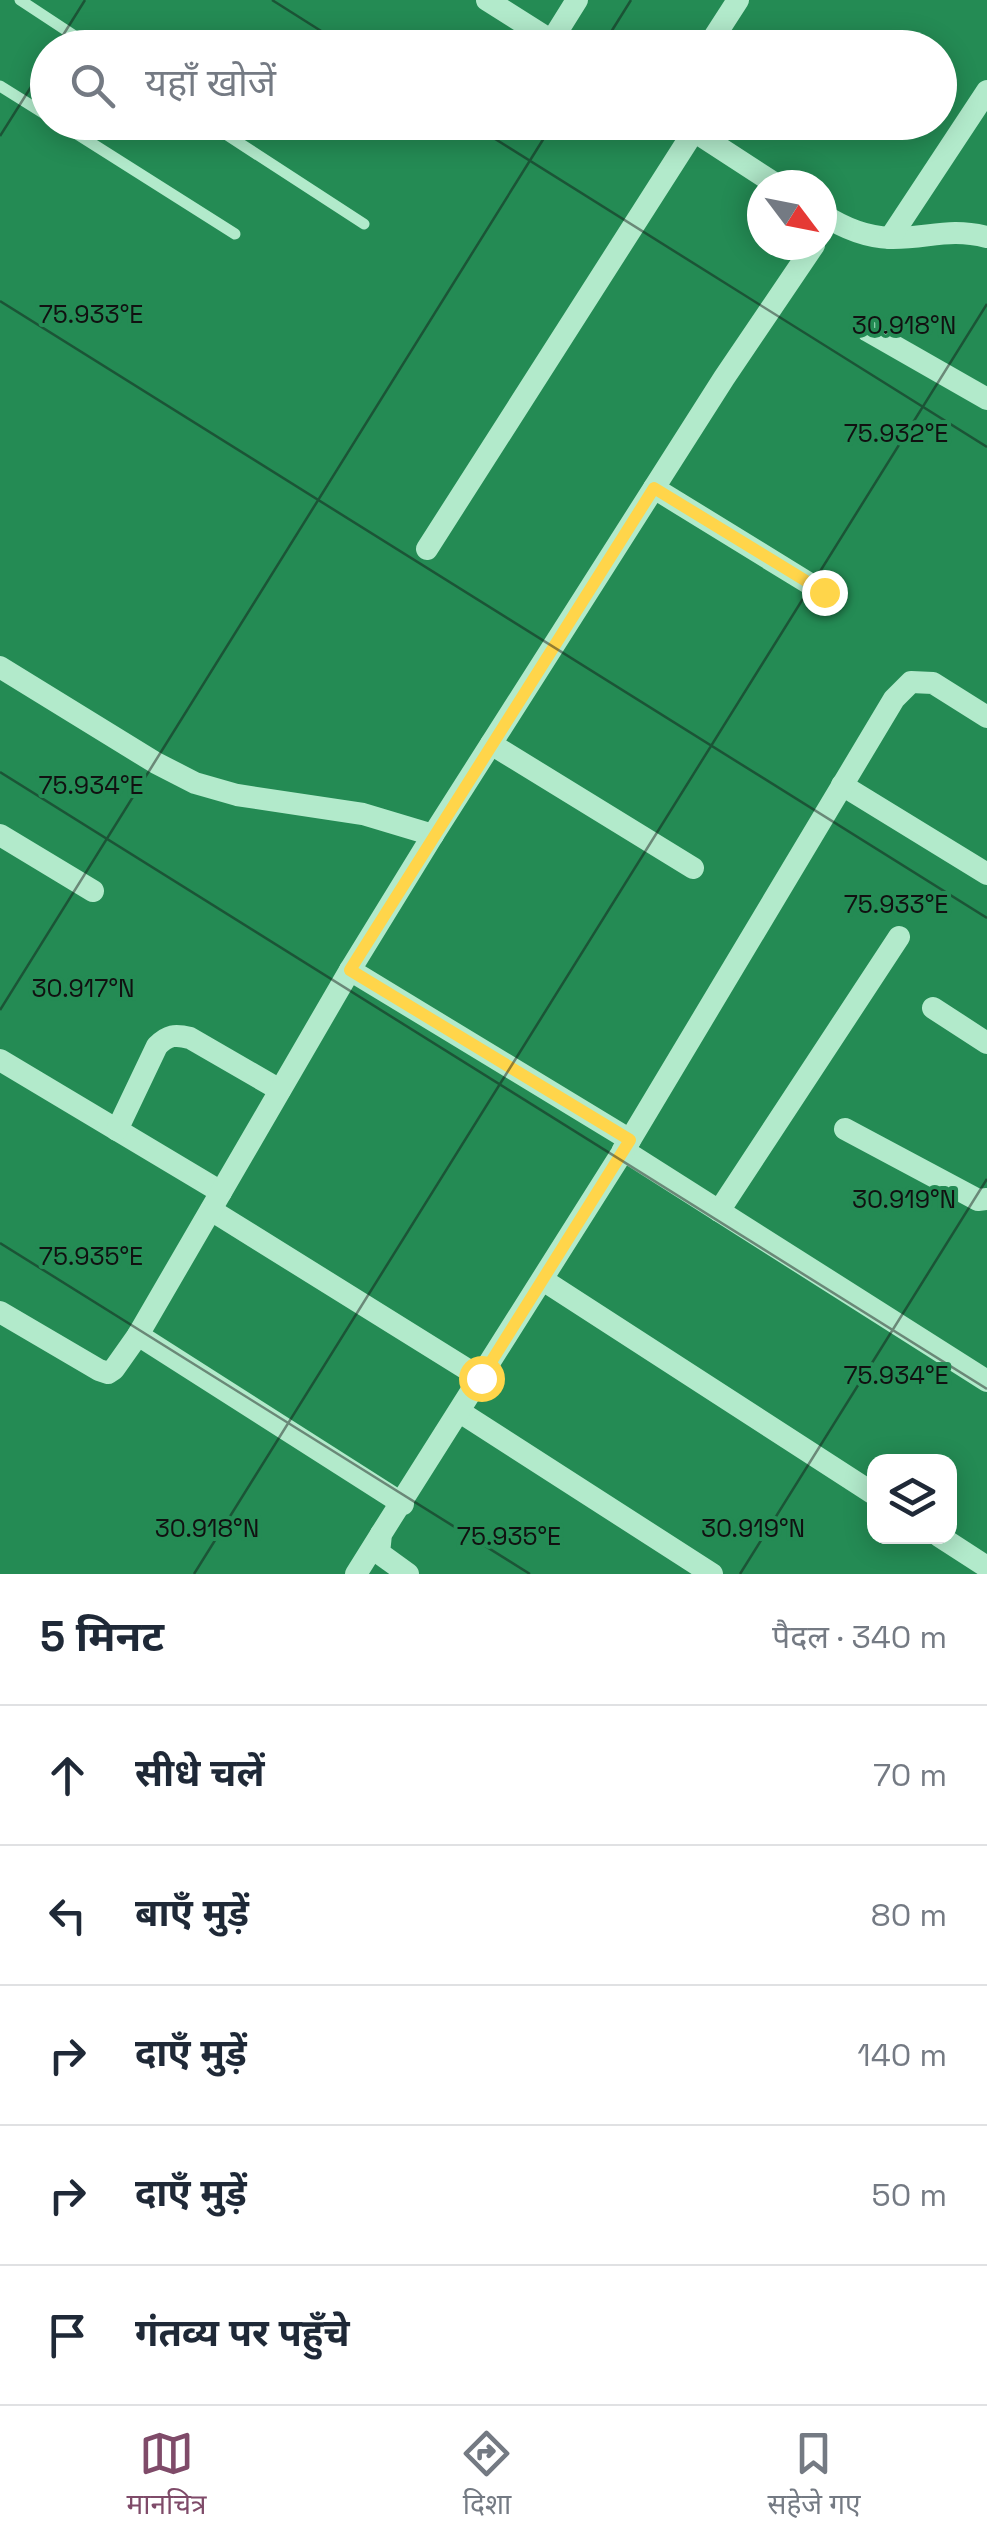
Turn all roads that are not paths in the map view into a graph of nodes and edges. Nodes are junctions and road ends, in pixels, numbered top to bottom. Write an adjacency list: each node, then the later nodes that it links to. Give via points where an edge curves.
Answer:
1 (20, 0): 5 (lane)
2 (488, 0): 6 (street)
3 (578, 0): 7 (street)
4 (738, 0): 8 (street)
5 (65, 30)
6 (536, 30)
7 (564, 30)
8 (719, 30)
9 (0, 86): 11 (lane)
10 (987, 91): 12 (street)
11 (30, 105)
12 (957, 136)
13 (86, 140): 21 (lane)
14 (236, 140): 19 (lane)
15 (679, 140): 28 (street)
16 (707, 140): 18 (street)
17 (955, 140): 23 (street)
18 (754, 170)
19 (364, 224)
20 (837, 226): 23 (street)
21 (235, 234)
22 (987, 237): 23 (street, via 963,231)
23 (890, 238)
24 (804, 260): 27 (street)
25 (868, 331): 26 (street)
26 (987, 399)
27 (654, 488): 29 (street); 32 (street)
28 (427, 548)
29 (824, 592)
30 (0, 667): 35 (street, via 195,783 237,796 363,814)
31 (987, 717): 33 (street, via 933,684 911,682)
32 (491, 744): 35 (street); 36 (street)
33 (842, 786): 37 (street); 47 (street)
34 (0, 835): 38 (street)
35 (433, 835): 40 (street)
36 (693, 868)
37 (987, 874)
38 (93, 891)
39 (900, 938): 50 (street)
40 (350, 970): 44 (street); 47 (street)
41 (933, 1008): 42 (street)
42 (987, 1043)
43 (0, 1060): 46 (street)
44 (280, 1090): 46 (street, via 176,1034 158,1046); 49 (street)
45 (845, 1129): 48 (street)
46 (117, 1130): 49 (street)
47 (626, 1145): 50 (street); 51 (street)
48 (987, 1199)
49 (216, 1201): 53 (street); 54 (street)
50 (719, 1211): 55 (street)
51 (542, 1280): 54 (street); 57 (street)
52 (0, 1312): 53 (street, via 108,1373)
53 (138, 1336): 58 (street)
54 (481, 1378): 56 (street)
55 (987, 1381)
56 (460, 1412): 58 (street); 64 (street)
57 (867, 1489)
58 (402, 1504): 59 (street)
59 (381, 1534): 62 (street); 63 (street, via 379,1553)
60 (952, 1544): 61 (street)
61 (987, 1567)
62 (356, 1574)
63 (408, 1574)
64 (712, 1574)

